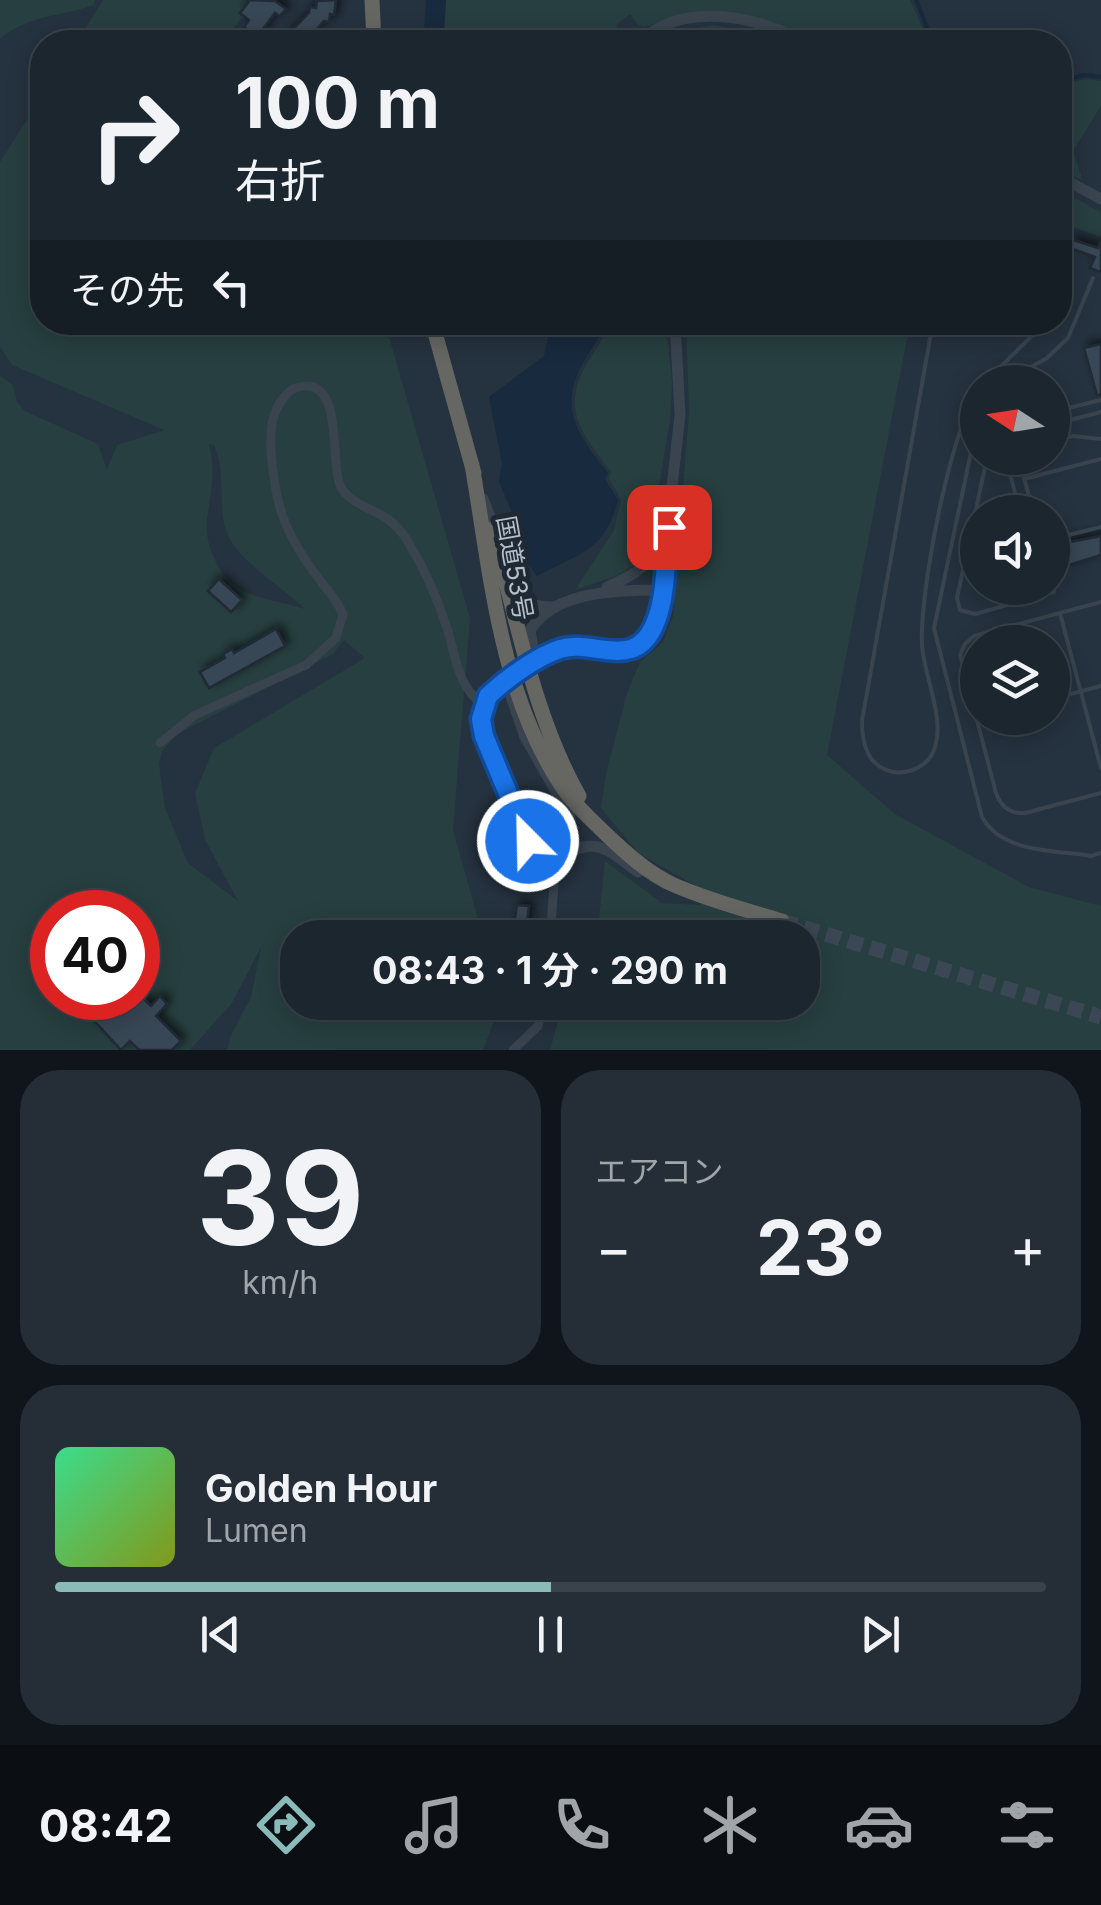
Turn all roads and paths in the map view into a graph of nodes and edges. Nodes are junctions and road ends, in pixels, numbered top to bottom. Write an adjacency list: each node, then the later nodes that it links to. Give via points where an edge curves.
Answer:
1 (372, 0): 2 (highway)
2 (373, 30)
3 (652, 30): 4 (street, via 698,14 747,19)
4 (775, 30)
5 (1072, 183): 6 (street)
6 (1101, 199)
7 (1093, 278): 8 (lane)
8 (1072, 328)
9 (436, 335): 24 (highway, 国道53号)
10 (676, 335): 25 (street)
11 (932, 335): 20 (lane, via 862,722 867,753 892,772 920,766 934,748 922,613)
12 (1033, 335): 14 (lane)
13 (1069, 335): 15 (lane)
14 (1002, 365)
15 (1036, 365)
16 (1101, 400): 17 (lane)
17 (1070, 408)
18 (1101, 412): 19 (lane)
19 (1070, 420)
20 (960, 427)
21 (1070, 437): 22 (lane)
22 (1101, 438)
23 (1101, 459): 28 (lane)
24 (472, 464): 30 (highway, 国道53号); 41 (highway, 国道53号)
25 (675, 474): 34 (street); 35 (street, via 650,559 627,580)
26 (966, 475): 54 (lane, via 934,628 982,817 1010,843)
27 (1023, 475): 28 (lane)
28 (1024, 480): 29 (lane)
29 (1028, 495)
30 (483, 498): 38 (street, via 512,587 530,606); 48 (highway, 国道53号)
31 (1101, 527): 32 (lane)
32 (1070, 535)
33 (960, 584): 37 (lane, via 964,613)
34 (662, 590): 35 (street); 45 (street, via 657,620 639,644 626,651 574,647 549,654 496,688)
35 (585, 597): 38 (street)
36 (1101, 602): 39 (lane)
37 (1007, 605)
38 (553, 607): 48 (street, via 530,630)
39 (1060, 613): 40 (lane); 43 (lane)
40 (1015, 625)
41 (502, 634): 52 (highway, 国道53号, via 535,740 572,801); 53 (street, via 511,702 570,816 567,835)
42 (1101, 686): 43 (lane)
43 (1081, 692): 44 (lane); 49 (lane)
44 (1070, 695)
45 (483, 706): 47 (street, via 466,691 425,571 401,530 340,485 327,398 302,386 276,408 270,435 274,484 286,530 343,614 336,638 306,665 195,715); 51 (street, via 484,736)
46 (980, 735): 50 (lane, via 996,793 1009,811 1025,813)
47 (160, 744)
48 (562, 766): 52 (highway, 国道53号)
49 (1101, 768)
50 (1101, 792)
51 (520, 822): 53 (street, via 535,840); 55 (street, via 535,851)
52 (604, 832): 56 (highway, 国道53号)
53 (557, 843): 55 (street)
54 (1101, 853)
55 (558, 859): 56 (street, via 598,845 649,879); 57 (street)
56 (660, 878): 58 (highway, 国道53号)
57 (552, 920)
58 (782, 920)
59 (540, 1020): 60 (street)
60 (512, 1050)

